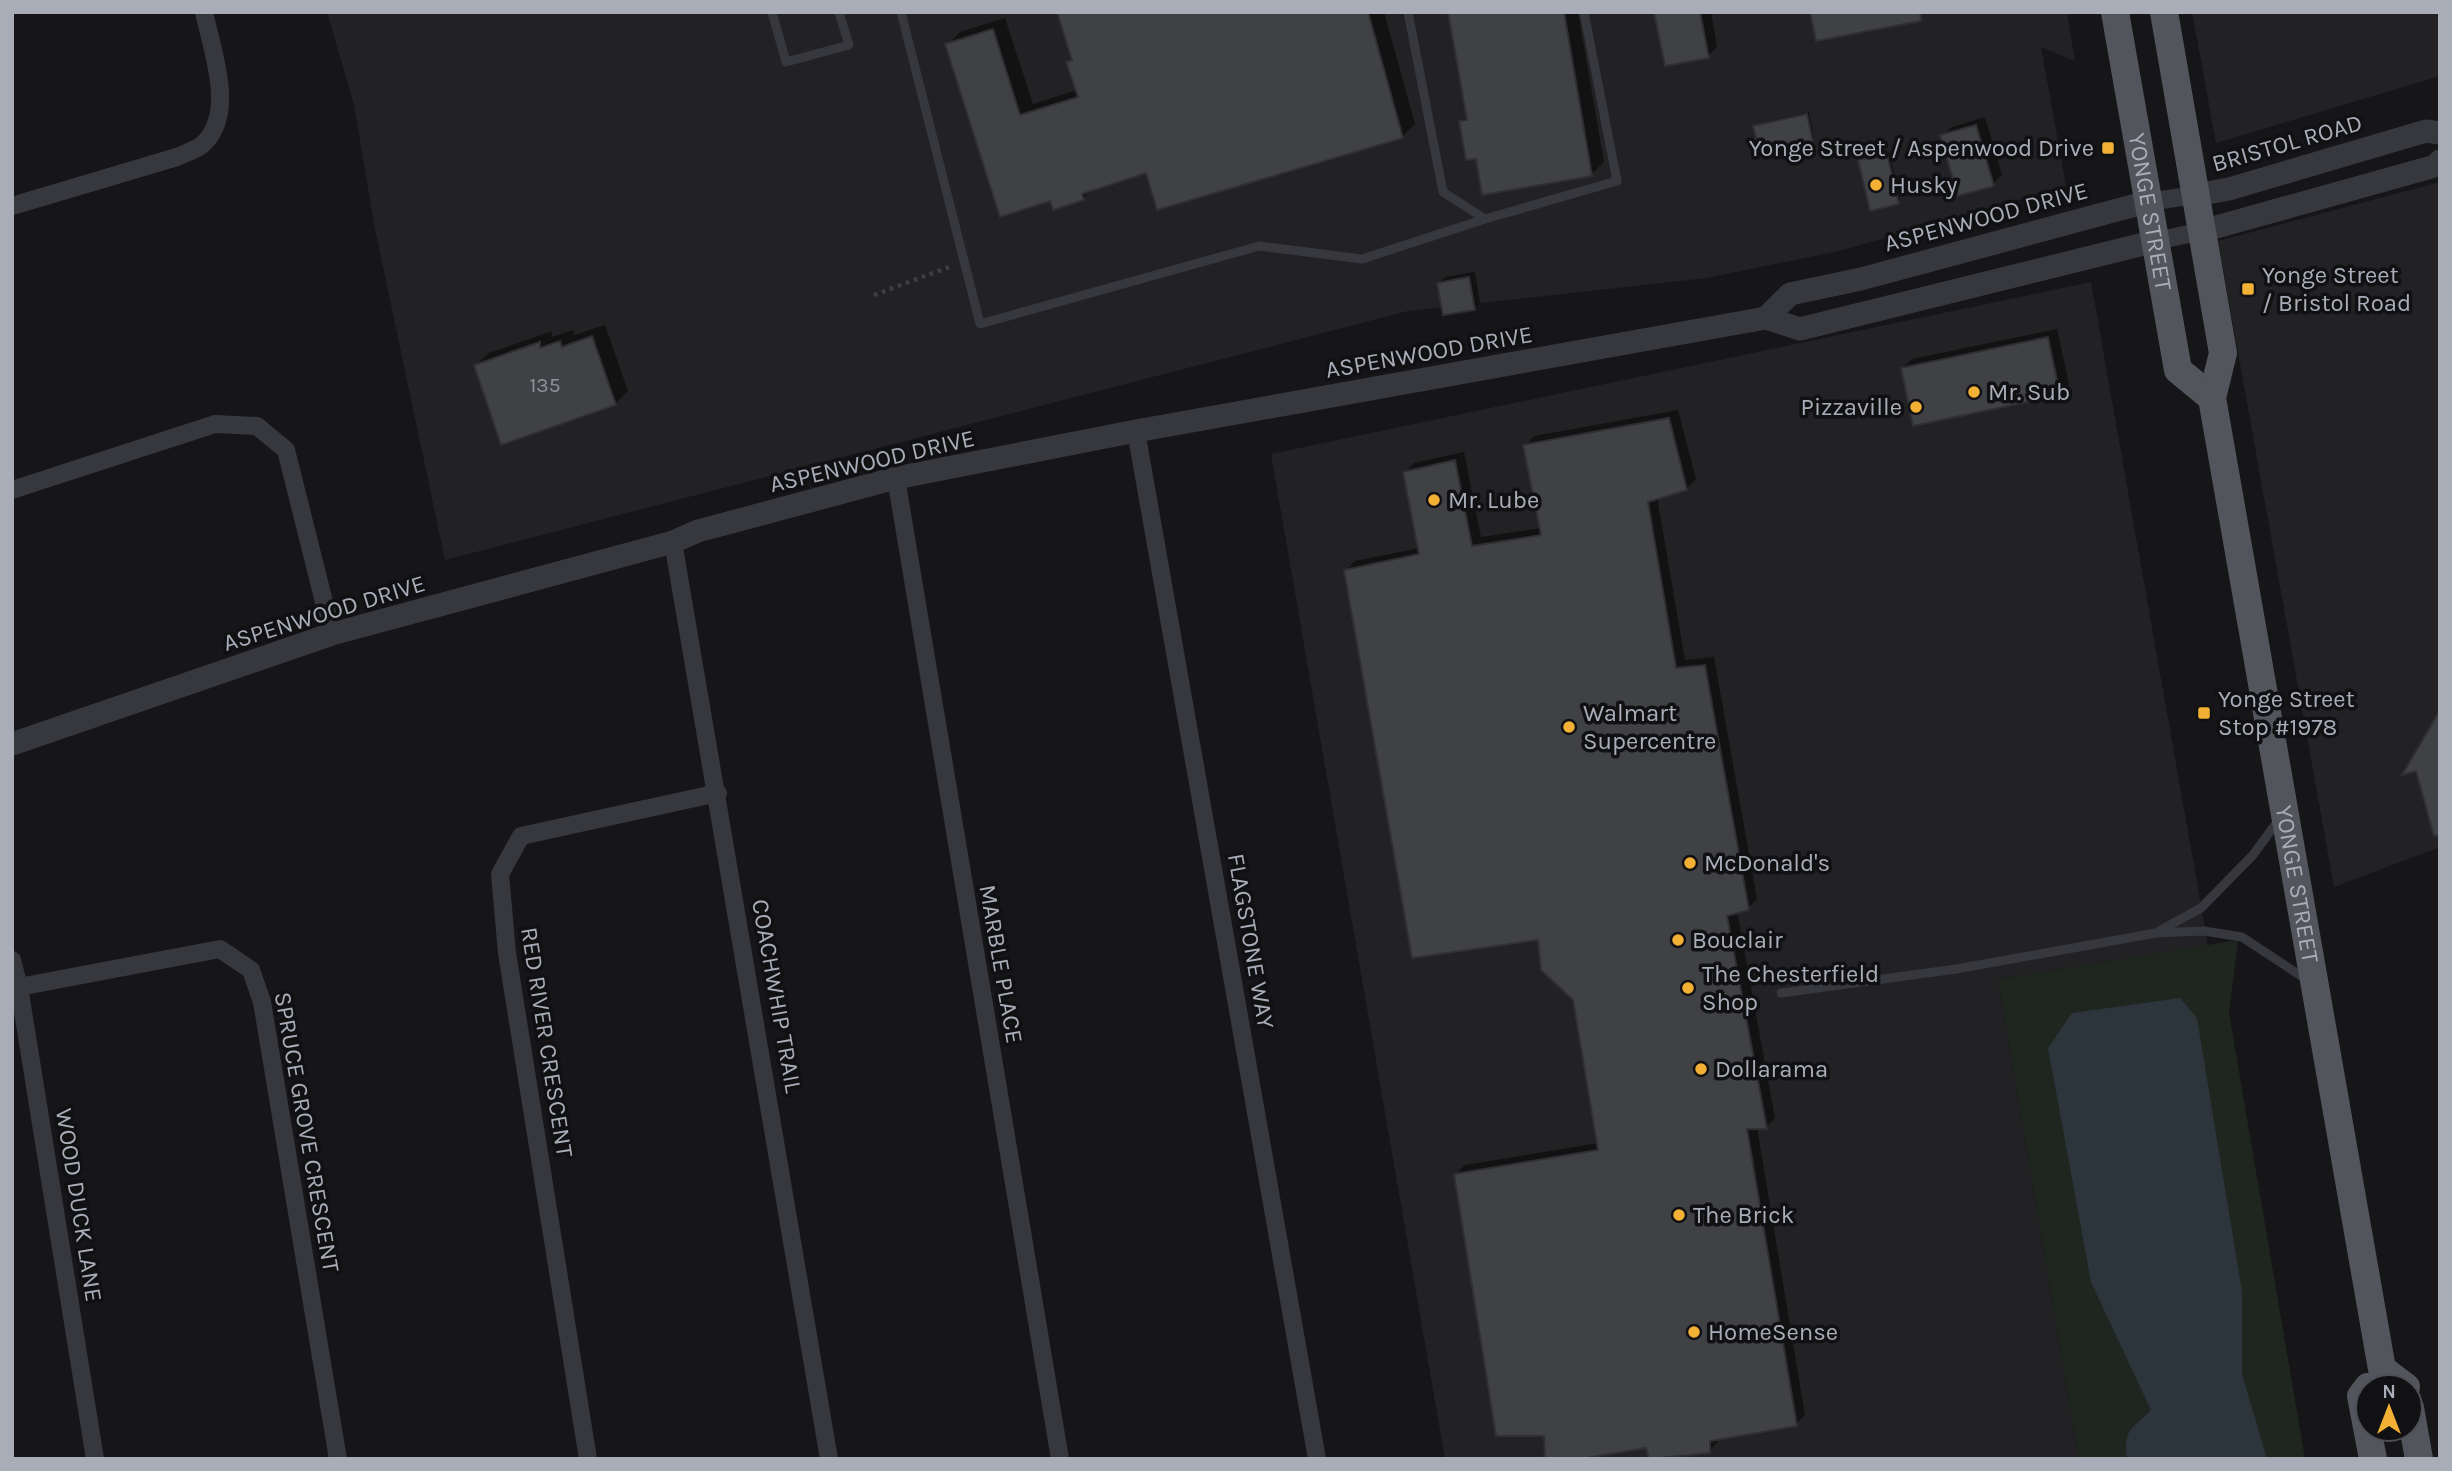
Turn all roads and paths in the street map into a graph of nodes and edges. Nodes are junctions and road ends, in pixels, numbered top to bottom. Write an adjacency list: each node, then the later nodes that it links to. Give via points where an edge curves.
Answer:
1 (204, 12): 13 (street, via 221,107 218,122 202,145 177,157)
2 (772, 12): 3 (lane, via 786,62 849,45)
3 (839, 12)
4 (901, 12): 17 (lane)
5 (1408, 12): 14 (lane, via 1443,192)
6 (1584, 12): 14 (lane, via 1617,181)
7 (2115, 12): 12 (main road, YONGE STREET)
8 (2164, 12): 11 (main road, YONGE STREET)
9 (2440, 133): 11 (street, BRISTOL ROAD, via 2426,131)
10 (2440, 161): 15 (street)
11 (2196, 195): 12 (street, BRISTOL ROAD); 15 (main road, YONGE STREET)
12 (2147, 202): 16 (main road, YONGE STREET); 19 (street, ASPENWOOD DRIVE, via 1790,294)
13 (12, 206)
14 (1485, 219): 17 (lane, via 1362,259 1259,246 980,324)
15 (2202, 232): 16 (street); 20 (main road, YONGE STREET, via 2223,353)
16 (2156, 241): 19 (street, ASPENWOOD DRIVE, via 1800,329); 20 (main road, YONGE STREET, via 2178,370)
17 (964, 261): 18 (path)
18 (874, 295)
19 (1766, 318): 21 (street, ASPENWOOD DRIVE)
20 (2212, 398): 28 (main road, YONGE STREET)
21 (1136, 431): 22 (street, ASPENWOOD DRIVE); 40 (street, FLAGSTONE WAY)
22 (896, 478): 24 (street, ASPENWOOD DRIVE, via 698,531); 39 (street, MARBLE PLACE)
23 (12, 490): 25 (street, via 215,424 257,426 286,450)
24 (673, 542): 25 (street, ASPENWOOD DRIVE); 27 (street, COACHWHIP TRAIL)
25 (332, 634): 26 (street, ASPENWOOD DRIVE)
26 (12, 744)
27 (718, 793): 37 (street, RED RIVER CRESCENT, via 521,836 499,874 507,953); 38 (street, COACHWHIP TRAIL)
28 (2285, 811): 29 (lane, via 2253,855 2201,908); 31 (main road, YONGE STREET)
29 (2156, 933): 31 (lane, via 2204,931 2242,937); 33 (lane, via 1956,970)
30 (12, 960): 32 (street, WOOD DUCK LANE)
31 (2315, 985): 34 (main road, YONGE STREET)
32 (19, 987): 35 (street, WOOD DUCK LANE); 36 (street, SPRUCE GROVE CRESCENT, via 220,948 251,970 262,1002)
33 (1781, 993)
34 (2372, 1373)
35 (95, 1459)
36 (338, 1459)
37 (588, 1459)
38 (830, 1459)
39 (1060, 1459)
40 (1317, 1459)

